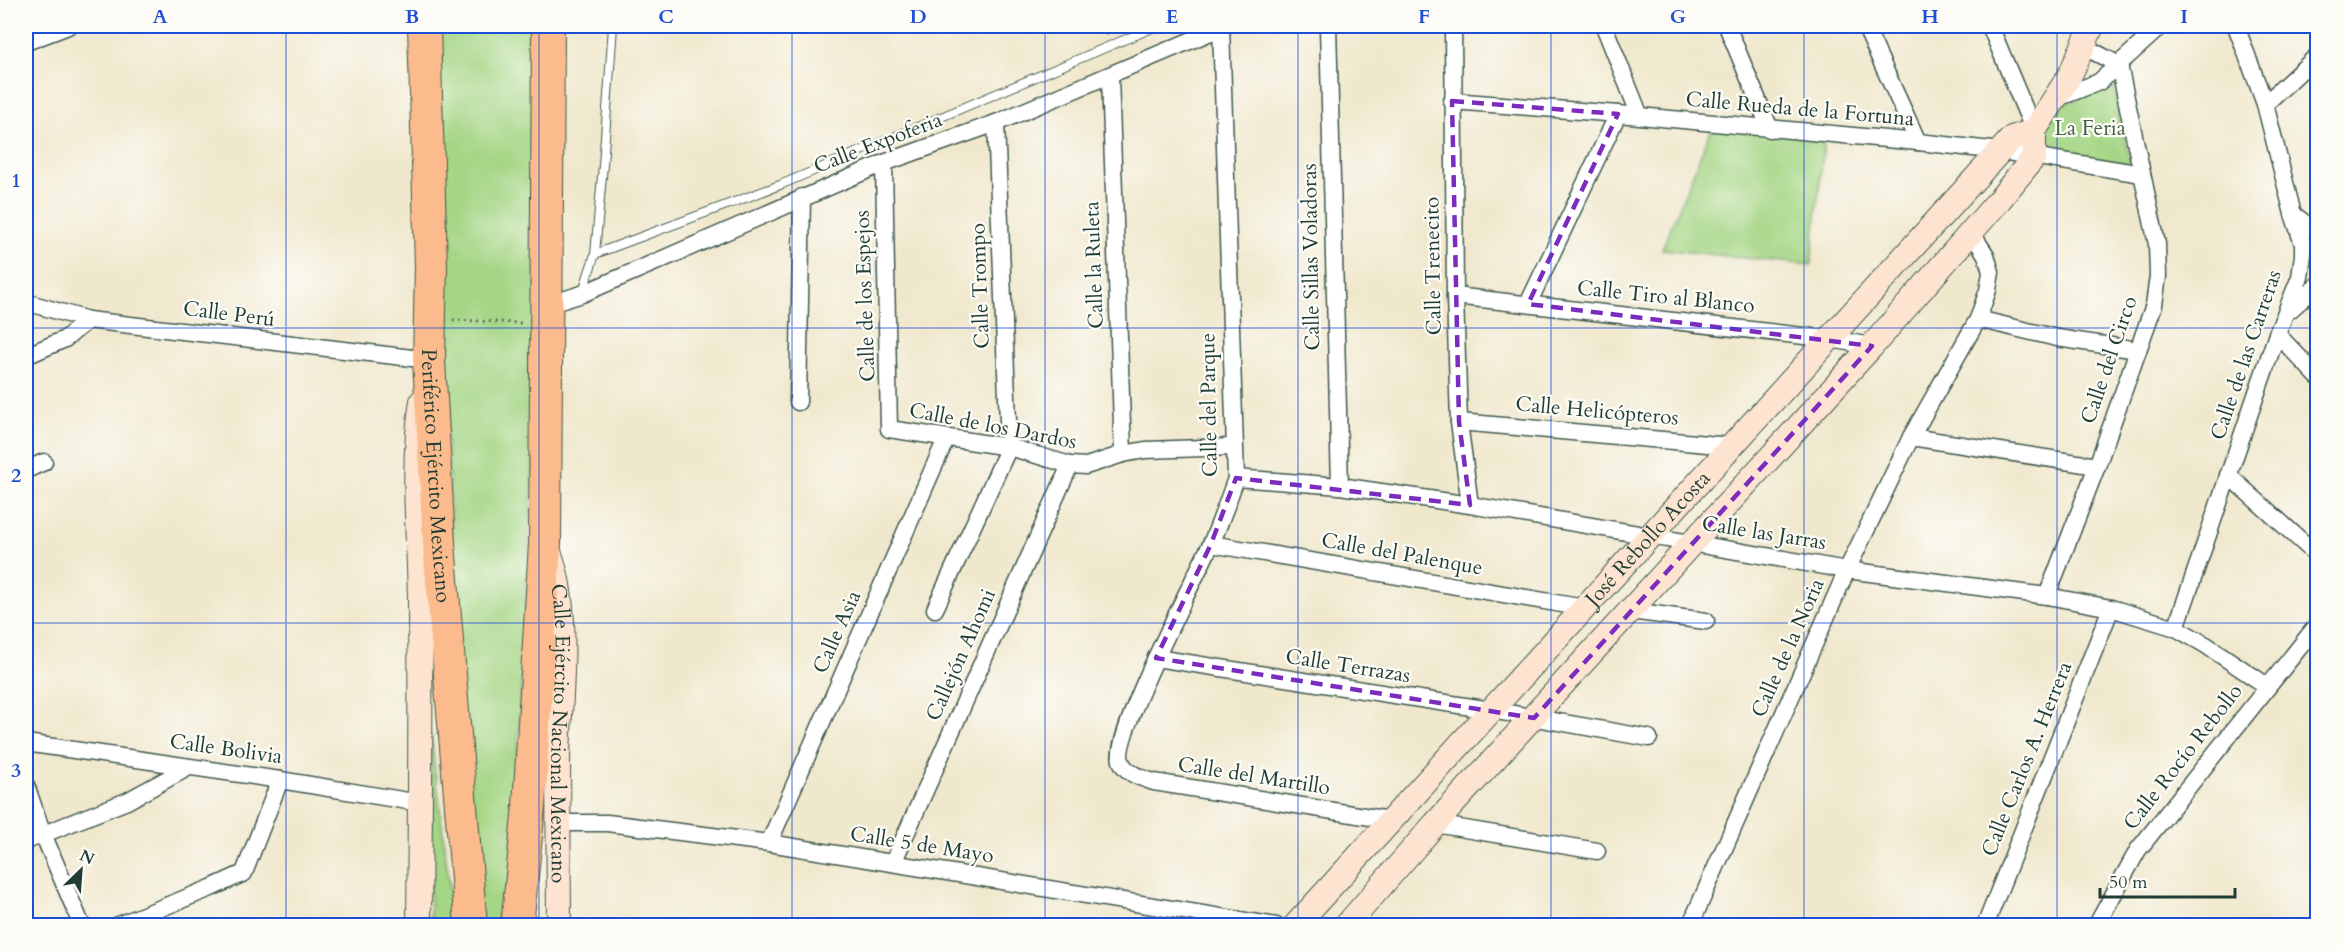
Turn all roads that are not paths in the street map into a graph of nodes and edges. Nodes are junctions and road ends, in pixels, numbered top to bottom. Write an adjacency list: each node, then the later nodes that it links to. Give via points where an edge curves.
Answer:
1 (68, 26): 15 (street)
2 (424, 26): 52 (highway, Periférico Ejército Mexicano, via 431,266)
3 (548, 26): 44 (highway)
4 (613, 26): 37 (lane)
5 (1157, 26): 37 (lane, via 780,185)
6 (1223, 26): 19 (street, Calle Expoferia); 61 (street, Calle del Parque)
7 (1328, 26): 69 (street, Calle Sillas Voladoras)
8 (1453, 26): 21 (street, Calle Trenecito)
9 (1604, 26): 24 (street)
10 (1727, 26): 26 (street)
11 (1865, 26): 28 (street)
12 (1990, 26): 27 (street)
13 (2161, 26): 18 (street)
14 (2236, 26): 22 (street, Calle de las Carreras)
15 (31, 35)
16 (2088, 36): 18 (street); 20 (main road)
17 (2317, 55): 22 (street)
18 (2120, 65): 20 (street, via 2099,82); 32 (street, Calle del Circo)
19 (1110, 75): 25 (street, Calle Expoferia); 62 (street, Calle la Ruleta)
20 (2055, 99): 27 (main road)
21 (1452, 101): 23 (street, Calle Rueda de la Fortuna); 40 (street, Calle Trenecito)
22 (2265, 104): 34 (street, Calle de las Carreras)
23 (1618, 114): 24 (street, Calle Rueda de la Fortuna); 42 (street)
24 (1640, 116): 26 (street, Calle Rueda de la Fortuna)
25 (996, 123): 31 (street, Calle Expoferia); 60 (street, Calle Trompo)
26 (1770, 129): 28 (street, Calle Rueda de la Fortuna)
27 (2034, 130): 29 (main road, José Rebollo Acosta, via 2012,138); 30 (main road)
28 (1918, 142): 29 (street, Calle Rueda de la Fortuna)
29 (2001, 152): 30 (street, Calle Rueda de la Fortuna); 48 (main road, José Rebollo Acosta)
30 (2034, 157): 32 (street, Calle Rueda de la Fortuna); 35 (main road, José Rebollo Acosta)
31 (884, 163): 33 (street, Calle Expoferia); 56 (street, Calle de los Espejos)
32 (2142, 174): 50 (street, Calle del Circo, via 2157,244 2158,276 2154,305)
33 (802, 197): 39 (street, Calle Expoferia); 54 (street)
34 (2293, 213): 36 (street); 43 (street, Calle de las Carreras, via 2303,255 2300,277)
35 (1971, 232): 45 (street, Calle de la Noria, via 1986,255 1991,272); 49 (main road, José Rebollo Acosta)
36 (2318, 233)
37 (595, 254): 39 (lane)
38 (2318, 285): 43 (street)
39 (582, 294): 44 (street, Calle Expoferia)
40 (1455, 296): 42 (street, Calle Tiro al Blanco); 55 (street, Calle Trenecito)
41 (26, 302): 46 (street, Calle Perú)
42 (1527, 304): 48 (street, Calle Tiro al Blanco)
43 (2287, 312): 47 (street, Calle de las Carreras)
44 (547, 315): 72 (highway)
45 (1978, 319): 50 (street, via 2058,338); 57 (street, Calle de la Noria)
46 (88, 320): 51 (street, via 65,339); 52 (street, Calle Perú)
47 (2277, 334): 53 (street); 67 (street, Calle de las Carreras)
48 (1830, 339): 49 (street, Calle Tiro al Blanco); 59 (main road, José Rebollo Acosta)
49 (1872, 346): 74 (main road, José Rebollo Acosta)
50 (2138, 350): 65 (street, Calle del Circo)
51 (26, 356)
52 (429, 360): 95 (main road, via 417,433 415,491 420,598); 107 (highway, Periférico Ejército Mexicano, via 439,544)
53 (2318, 376)
54 (798, 402)
55 (1459, 422): 59 (street, Calle Helicópteros); 70 (street, Calle Trenecito)
56 (889, 429): 58 (street, Calle de los Dardos)
57 (1911, 437): 65 (street); 76 (street, Calle de la Noria)
58 (946, 439): 60 (street, Calle de los Dardos); 101 (street, Calle Asia)
59 (1730, 446): 71 (main road, José Rebollo Acosta)
60 (1009, 447): 64 (street, Calle de los Dardos); 80 (street)
61 (1233, 447): 62 (street, Calle de los Dardos); 68 (street, Calle del Parque)
62 (1123, 454): 64 (street, Calle de los Dardos, via 1086,466)
63 (44, 462): 66 (street)
64 (1070, 465): 103 (street, Callejón Ahomi)
65 (2097, 466): 77 (street, Calle del Circo)
66 (26, 470)
67 (2228, 475): 75 (street); 84 (street, Calle de las Carreras)
68 (1236, 478): 69 (street, Calle las Jarras); 73 (street, Calle del Parque)
69 (1340, 486): 70 (street, Calle las Jarras)
70 (1470, 505): 71 (street, Calle las Jarras)
71 (1650, 536): 74 (street, Calle las Jarras); 78 (main road, José Rebollo Acosta)
72 (545, 543): 97 (main road, Calle Ejército Nacional Mexicano, via 556,570 561,598); 108 (highway, via 530,794)
73 (1211, 544): 78 (street, Calle del Palenque); 85 (street, Calle del Parque)
74 (1692, 544): 76 (street, Calle las Jarras); 81 (main road, José Rebollo Acosta)
75 (2318, 556)
76 (1847, 570): 77 (street, Calle las Jarras); 113 (street, Calle de la Noria)
77 (2046, 596): 79 (street, Calle las Jarras)
78 (1585, 608): 87 (main road, José Rebollo Acosta)
79 (2111, 608): 84 (street, Calle las Jarras); 114 (street, Calle Carlos A. Herrera)
80 (935, 609)
81 (1631, 611): 82 (street); 88 (main road, José Rebollo Acosta)
82 (1706, 621)
83 (2318, 624): 86 (street, Calle Rocío Rebollo)
84 (2176, 628): 86 (street, Calle las Jarras)
85 (1156, 658): 87 (street, Calle Terrazas); 91 (street, Calle del Parque, via 1124,734)
86 (2267, 686): 115 (street, Calle Rocío Rebollo, via 2138,850)
87 (1491, 710): 88 (street, Calle Terrazas); 96 (main road, José Rebollo Acosta)
88 (1534, 718): 89 (street, Calle Terrazas); 98 (main road, José Rebollo Acosta)
89 (1649, 738)
90 (26, 743): 92 (street, Calle Bolivia)
91 (1120, 759): 96 (street, Calle del Martillo, via 1135,776 1154,782)
92 (189, 767): 93 (street, Calle Bolivia); 99 (street, via 127,801)
93 (279, 780): 95 (street, Calle Bolivia); 105 (street, via 244,873)
94 (26, 785): 99 (street)
95 (420, 803): 106 (main road)
96 (1389, 820): 111 (main road, José Rebollo Acosta)
97 (559, 823): 101 (street, Calle 5 de Mayo, via 607,823); 109 (main road, Calle Ejército Nacional Mexicano)
98 (1435, 824): 102 (street); 112 (main road, José Rebollo Acosta)
99 (43, 834): 100 (street); 104 (street)
100 (26, 841)
101 (769, 843): 103 (street, Calle 5 de Mayo)
102 (1597, 851)
103 (892, 863): 110 (street, Calle 5 de Mayo)
104 (82, 926)
105 (116, 926)
106 (419, 926)
107 (471, 926)
108 (517, 926)
109 (559, 926)
110 (1276, 926)
111 (1295, 926)
112 (1346, 926)
113 (1690, 926)
114 (1985, 926)
115 (2096, 926)

